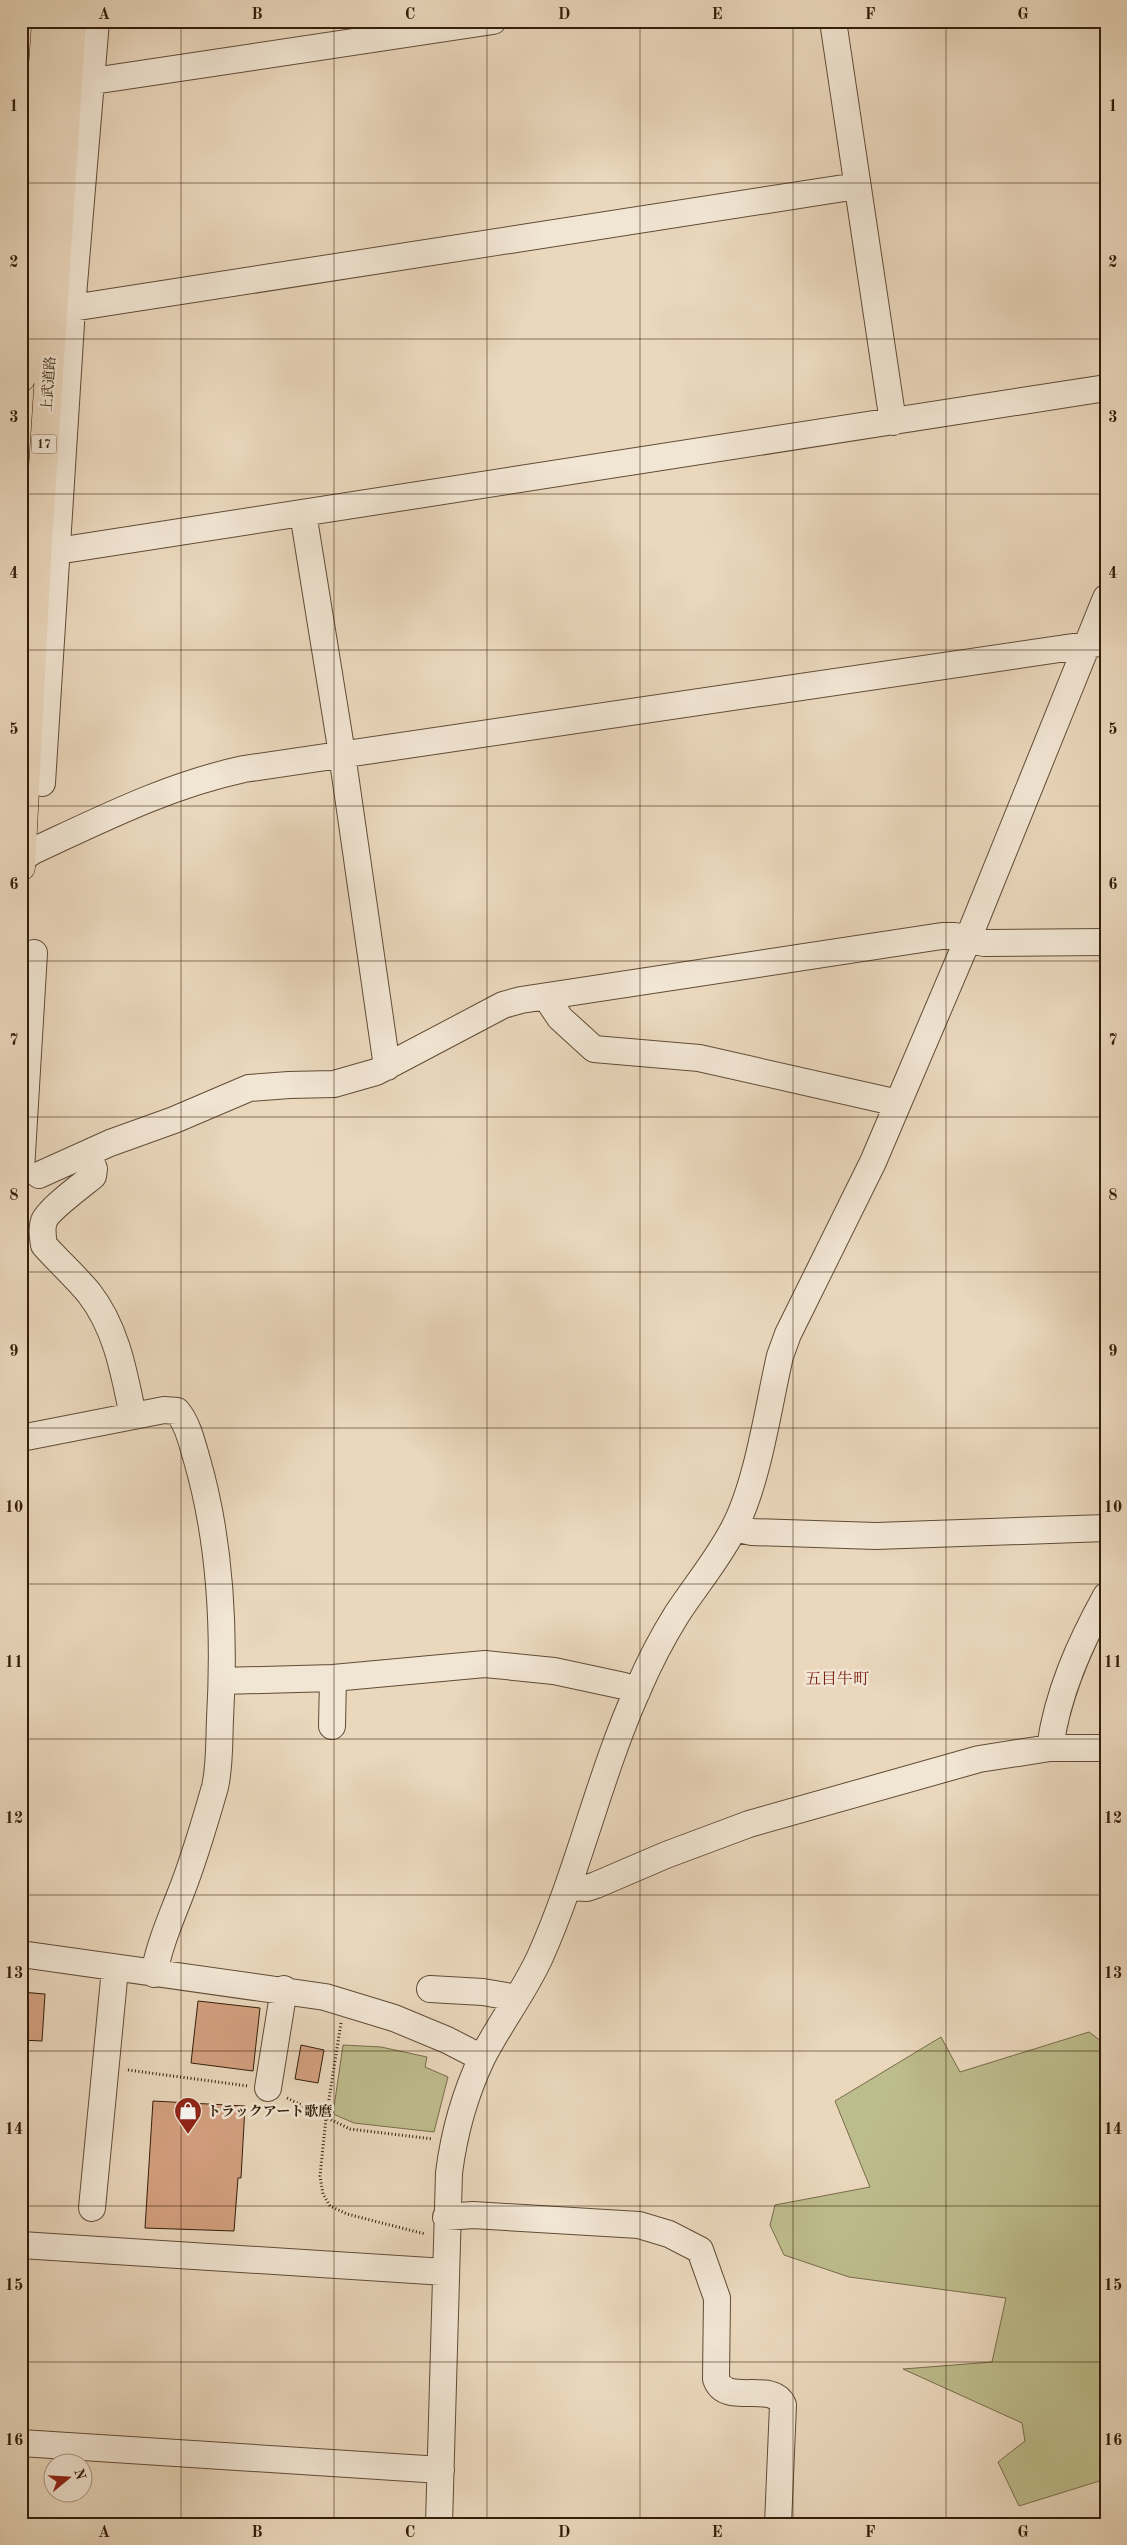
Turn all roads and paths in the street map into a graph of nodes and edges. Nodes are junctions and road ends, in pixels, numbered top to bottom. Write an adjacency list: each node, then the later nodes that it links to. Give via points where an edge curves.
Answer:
1 (46, 21): 9 (highway, 上武道路)
2 (72, 21): 18 (highway, 上武道路 / 17, via 37,558)
3 (96, 21): 6 (street)
4 (493, 21): 6 (street)
5 (833, 21): 7 (street)
6 (93, 82): 8 (street)
7 (857, 186): 8 (street); 11 (street)
8 (72, 308): 13 (street)
9 (21, 378)
10 (1106, 388): 11 (street)
11 (893, 422): 12 (street)
12 (303, 513): 13 (street, via 70,549); 16 (street)
13 (58, 548): 17 (street)
14 (1106, 598): 15 (street)
15 (1095, 644): 16 (street); 20 (street)
16 (342, 754): 18 (street, via 208,777 122,808 32,851); 24 (street)
17 (42, 783)
18 (22, 859): 19 (highway, 上武道路 / 17)
19 (21, 866)
20 (968, 939): 21 (street, via 984,943); 23 (street, via 942,936); 25 (street)
21 (1106, 942)
22 (34, 953): 26 (street)
23 (546, 997): 24 (street, via 503,1005); 25 (street, via 560,1018 594,1049 699,1058)
24 (387, 1067): 27 (street, via 334,1084 249,1088)
25 (898, 1103): 31 (street, via 873,1162 788,1334 751,1483)
26 (23, 1122): 28 (street)
27 (88, 1154): 28 (street); 29 (street, via 94,1169 93,1176 54,1209 44,1221 42,1234 44,1245 90,1295 113,1335)
28 (30, 1173)
29 (133, 1416): 30 (street); 35 (street, via 171,1410 177,1411 186,1424 214,1536)
30 (21, 1438)
31 (734, 1528): 32 (street, via 752,1532 876,1536); 36 (street, via 657,1646)
32 (1106, 1528)
33 (1106, 1596): 38 (street, via 1081,1640 1053,1726)
34 (333, 1678): 35 (street); 36 (street, via 485,1664 554,1671 624,1686); 37 (street)
35 (222, 1682): 43 (street, via 215,1785 181,1894 157,1956)
36 (637, 1692): 40 (street, via 599,1790)
37 (332, 1726)
38 (1050, 1748): 39 (street); 40 (street, via 979,1759 800,1808 703,1841 596,1885)
39 (1106, 1748)
40 (569, 1887): 46 (street, via 539,1960)
41 (21, 1954): 42 (street)
42 (115, 1968): 43 (street); 50 (street)
43 (154, 1974): 45 (street)
44 (430, 1988): 46 (street)
45 (284, 1989): 47 (street); 49 (street)
46 (517, 1998): 48 (street)
47 (348, 2004): 48 (street, via 424,2030); 51 (path, via 339,2028 326,2118 320,2176 322,2194 330,2206 347,2214 431,2236)
48 (482, 2058): 51 (street, via 456,2129 448,2173)
49 (268, 2088)
50 (92, 2208)
51 (446, 2227): 53 (street); 57 (street, via 473,2216 639,2225 669,2234 700,2250 717,2298 718,2385 727,2391 773,2395 783,2405)
52 (21, 2245): 53 (street)
53 (445, 2272): 55 (street)
54 (21, 2443): 55 (street)
55 (441, 2470): 56 (street)
56 (439, 2524)
57 (778, 2524)

